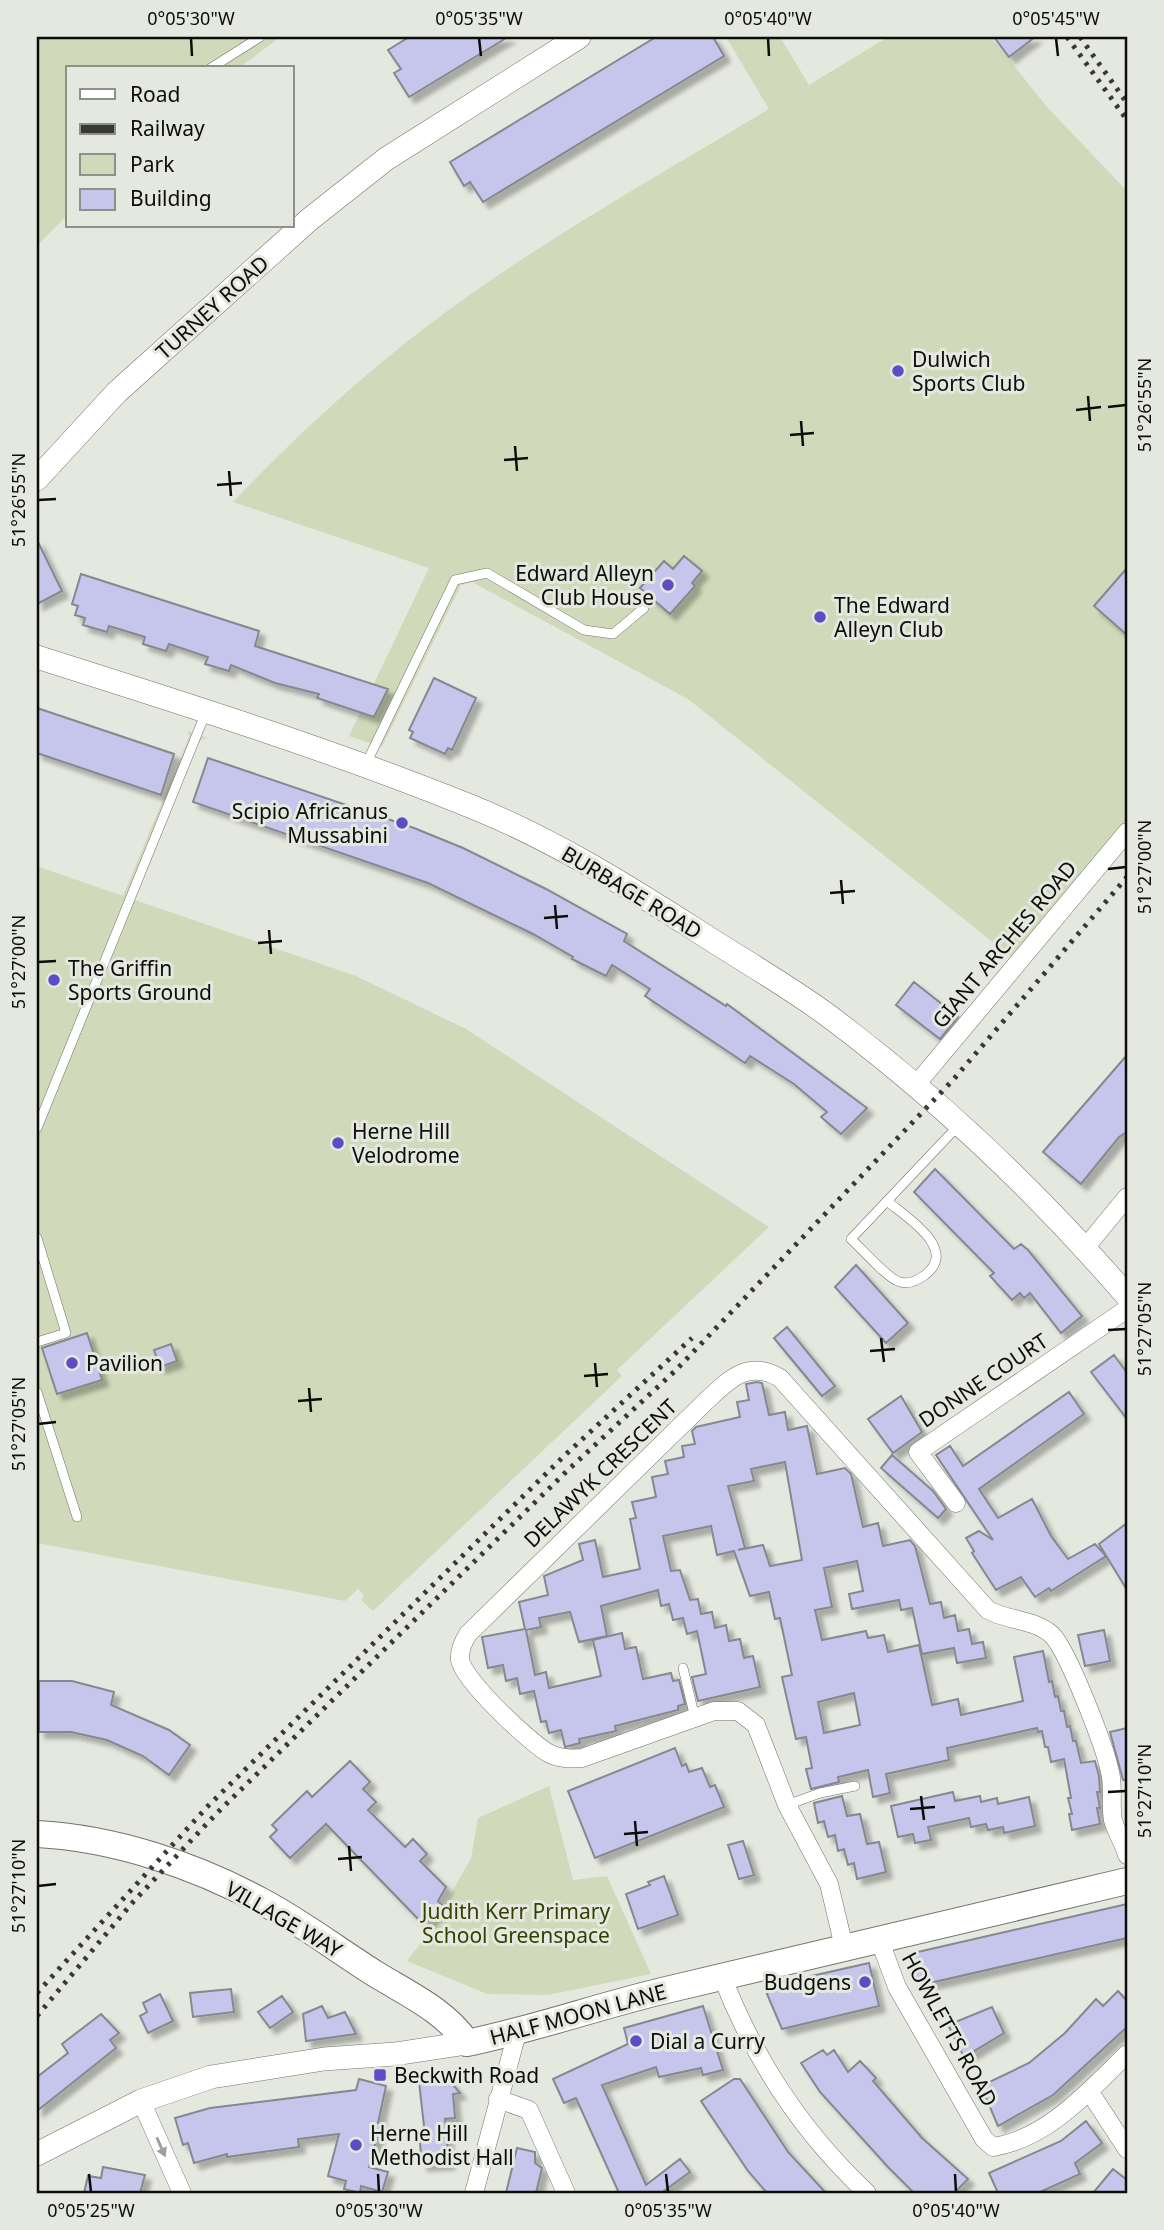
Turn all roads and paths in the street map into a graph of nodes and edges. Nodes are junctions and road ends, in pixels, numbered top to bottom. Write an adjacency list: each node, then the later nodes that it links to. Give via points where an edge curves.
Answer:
1 (260, 37): 3 (lane)
2 (579, 37): 4 (street, TURNEY ROAD, via 386,159 310,219 117,392)
3 (214, 66)
4 (37, 479)
5 (644, 608): 8 (lane, via 613,634 584,630 487,573 455,580)
6 (37, 657): 7 (street, BURBAGE ROAD)
7 (206, 712): 8 (street, BURBAGE ROAD); 12 (lane)
8 (364, 767): 10 (street, BURBAGE ROAD, via 472,807 554,845 640,894 825,1013)
9 (1127, 832): 10 (street, GIANT ARCHES ROAD)
10 (915, 1086): 11 (street, BURBAGE ROAD)
11 (959, 1124): 14 (lane); 16 (street, BURBAGE ROAD)
12 (37, 1128)
13 (1127, 1197): 16 (street)
14 (887, 1201): 14 (lane, via 851,1239 898,1282 910,1283 935,1263 933,1240)
15 (37, 1238): 19 (lane, via 66,1333)
16 (1085, 1248): 17 (street, BURBAGE ROAD)
17 (1127, 1296)
18 (1127, 1309): 21 (street, DONNE COURT, via 918,1452)
19 (37, 1342)
20 (37, 1392): 22 (lane)
21 (956, 1503)
22 (77, 1517)
23 (683, 1668): 24 (lane)
24 (695, 1718): 26 (street, DELAWYK CRESCENT, via 730,1709 750,1718); 28 (street, DELAWYK CRESCENT, via 582,1758 556,1756 534,1743 472,1680 460,1651 468,1634 727,1381 743,1371 763,1370 793,1390 988,1610 1009,1620 1035,1624 1051,1634 1063,1651 1107,1759 1113,1820)
25 (856, 1786): 26 (lane)
26 (787, 1805): 31 (street, DELAWYK CRESCENT, via 829,1884)
27 (37, 1834): 34 (main road, VILLAGE WAY, via 141,1853 231,1886 414,1996 458,2029)
28 (1127, 1853)
29 (1127, 1881): 30 (main road, HALF MOON LANE)
30 (879, 1939): 31 (main road, HALF MOON LANE); 36 (street, HOWLETTS ROAD, via 897,1987 984,2139 993,2147 1059,2116)
31 (844, 1947): 32 (main road, HALF MOON LANE)
32 (722, 1976): 33 (main road, HALF MOON LANE); 44 (street, via 775,2083 815,2138)
33 (517, 2033): 34 (main road, HALF MOON LANE); 37 (street)
34 (467, 2043): 38 (street, HALF MOON LANE, via 211,2077)
35 (1127, 2054): 36 (street)
36 (1089, 2091): 39 (street)
37 (498, 2099): 42 (street); 43 (street, via 529,2110)
38 (141, 2101): 40 (street, HALF MOON LANE); 41 (street, one-way to 41)
39 (1127, 2149)
40 (37, 2154)
41 (182, 2193)
42 (474, 2193)
43 (566, 2193)
44 (867, 2193)

